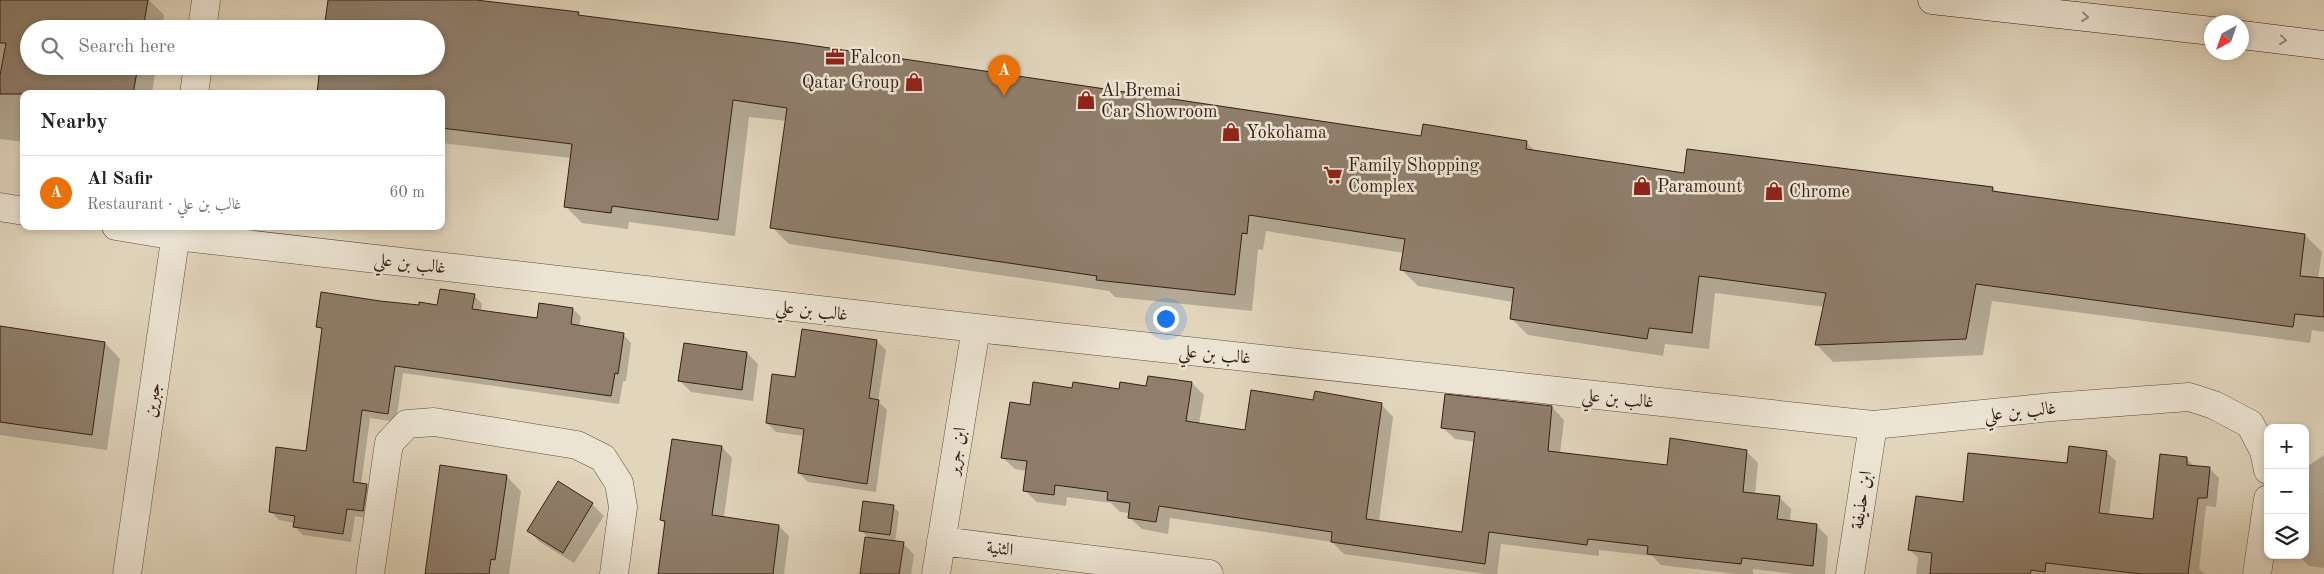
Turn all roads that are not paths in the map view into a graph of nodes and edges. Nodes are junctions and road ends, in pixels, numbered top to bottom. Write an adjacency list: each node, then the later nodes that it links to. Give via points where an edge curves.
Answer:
1 (206, 0): 3 (street)
2 (1932, 0): 4 (street, one-way to 4)
3 (203, 20)
4 (2204, 31)
5 (2249, 36): 6 (street, one-way to 6)
6 (2324, 45)
7 (197, 75): 8 (street)
8 (195, 90)
9 (0, 207): 10 (street)
10 (20, 210)
11 (176, 231): 12 (street, غالب بن علي); 17 (street, جبرين)
12 (976, 328): 13 (street, غالب بن علي); 16 (street, ابن جرير)
13 (1872, 426): 14 (street, غالب بن علي, via 2052,407 2189,398 2214,405 2250,424 2264,451); 22 (street, ابن حذيفة)
14 (2268, 469)
15 (2266, 514): 23 (street)
16 (941, 541): 20 (street, ابن جرير); 21 (street, الثنية)
17 (127, 574)
18 (370, 574): 19 (street, via 388,443 407,424 434,422 577,445 603,458 619,483 623,507)
19 (614, 574)
20 (936, 574)
21 (1209, 574)
22 (1850, 574)
23 (2257, 574)

